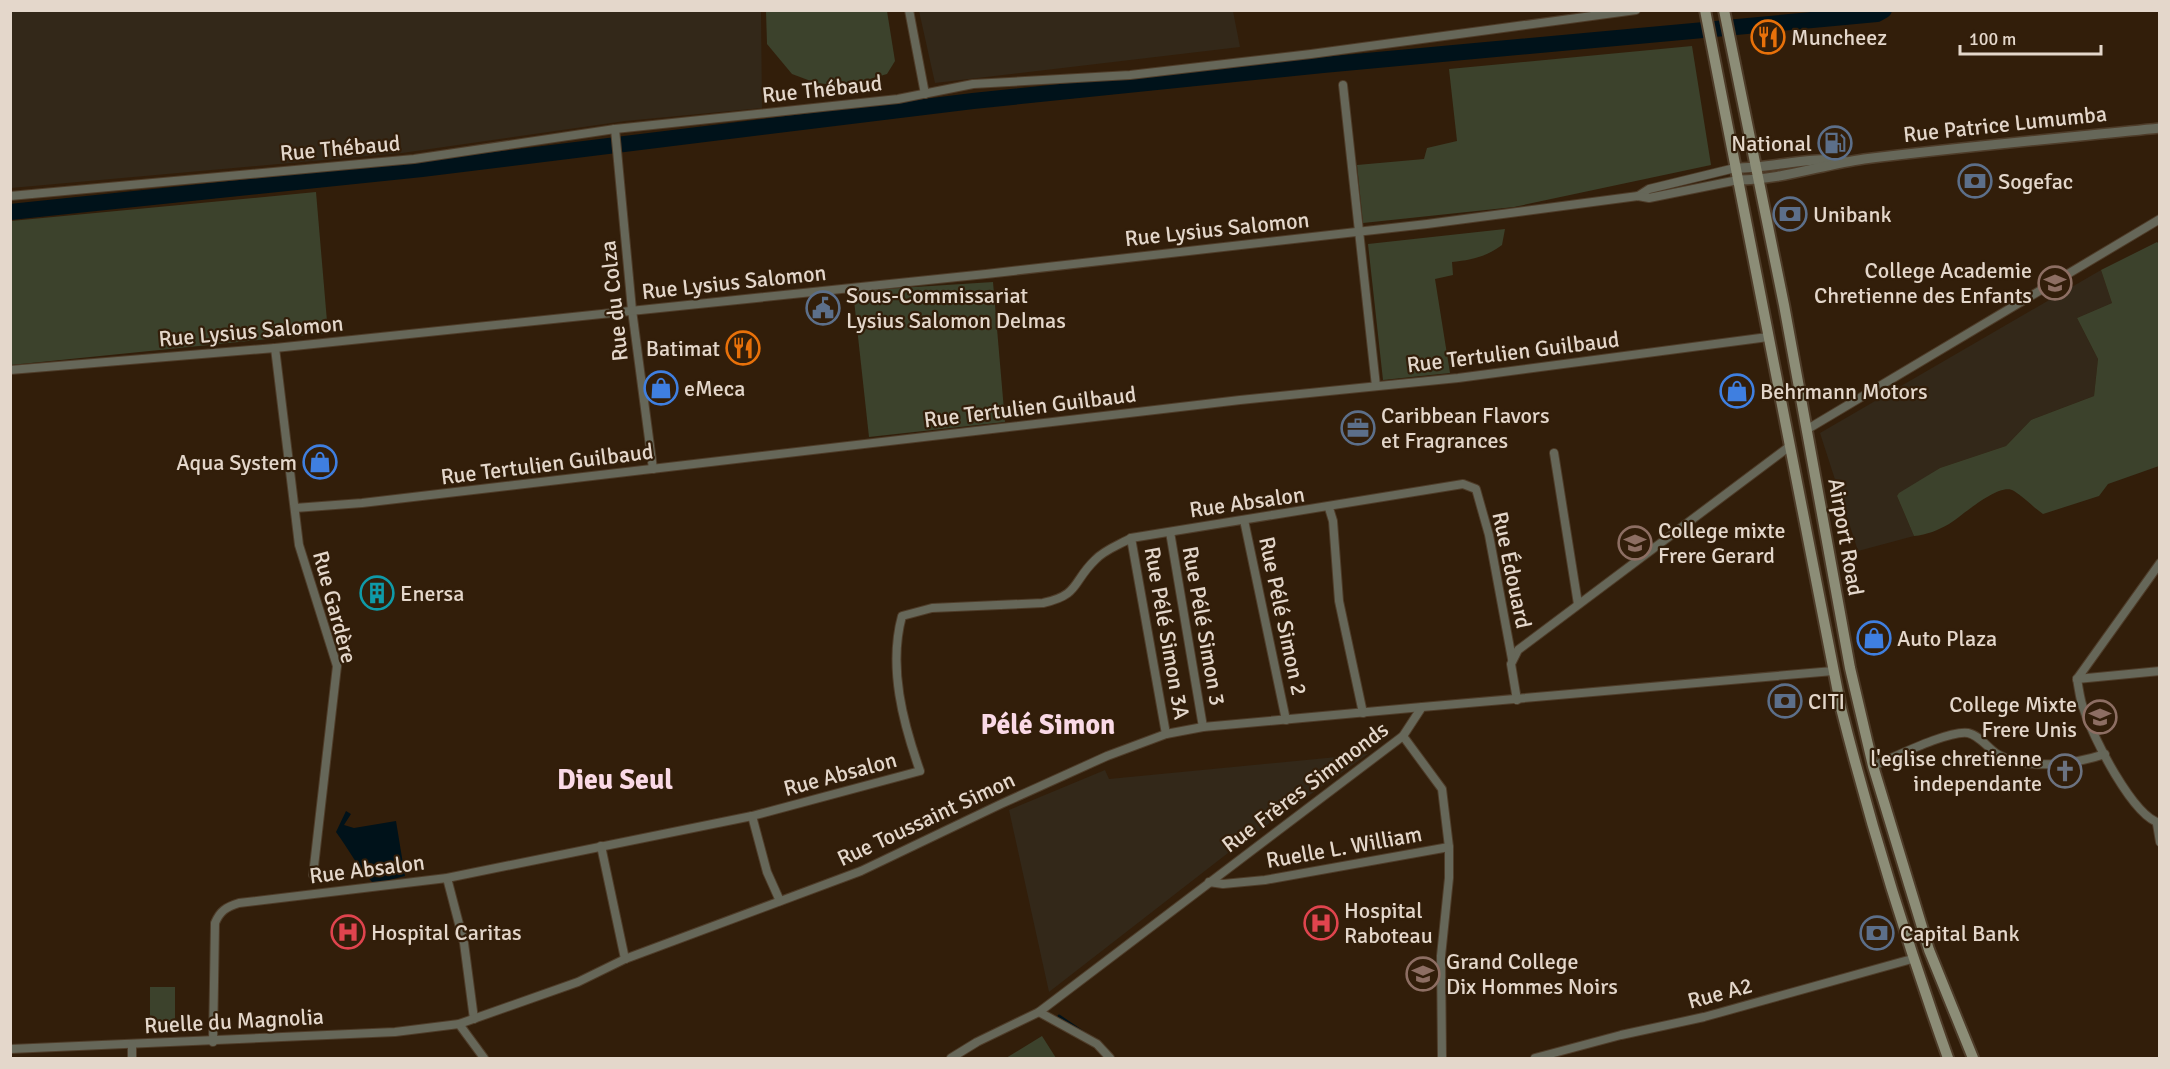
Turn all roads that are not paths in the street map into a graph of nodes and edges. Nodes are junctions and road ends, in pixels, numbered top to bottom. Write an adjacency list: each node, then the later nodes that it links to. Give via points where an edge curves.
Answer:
1 (909, 10): 6 (street)
2 (1636, 10): 6 (street, Rue Thébaud, via 1311,54 1130,75 973,84)
3 (1705, 10): 10 (main road, Airport Road)
4 (1724, 10): 11 (main road, Airport Road)
5 (1343, 85): 17 (street)
6 (925, 94): 8 (street, Rue Thébaud)
7 (2160, 128): 9 (street, Rue Patrice Lumumba)
8 (615, 131): 14 (street, Rue Thébaud, via 414,159); 18 (street, Rue du Colza)
9 (1854, 160): 11 (street, Rue Patrice Lumumba, via 1817,158); 13 (street, Rue Patrice Lumumba)
10 (1735, 168): 11 (street, Rue Patrice Lumumba); 12 (main road, Airport Road); 15 (street, Rue Lysius Salomon, via 1648,189)
11 (1756, 168): 13 (main road, Airport Road)
12 (1738, 180): 13 (street, Rue Patrice Lumumba); 15 (street, Rue Lysius Salomon, via 1649,198); 19 (main road, Airport Road)
13 (1759, 180): 23 (main road, Airport Road)
14 (10, 196)
15 (1638, 196): 17 (street, Rue Lysius Salomon)
16 (2160, 219): 23 (street)
17 (1358, 232): 18 (street, Rue Lysius Salomon); 22 (street)
18 (632, 310): 20 (street, Rue Lysius Salomon); 26 (street, Rue du Colza)
19 (1768, 337): 22 (street, Rue Tertulien Guilbaud); 24 (main road, Airport Road)
20 (275, 348): 21 (street, Rue Lysius Salomon); 28 (street, Rue Gardère)
21 (10, 370)
22 (1376, 386): 26 (street, Rue Tertulien Guilbaud)
23 (1806, 430): 36 (main road, Airport Road)
24 (1790, 446): 34 (street); 37 (main road, Airport Road)
25 (1554, 453): 34 (street)
26 (653, 469): 28 (street, Rue Tertulien Guilbaud)
27 (1476, 489): 29 (street, Rue Absalon, via 1463,484); 35 (street, Rue Édouard, via 1489,535)
28 (295, 508): 54 (street, Rue Gardère, via 299,545 337,666)
29 (1329, 508): 30 (street, Rue Absalon); 42 (street, via 1339,601)
30 (1244, 520): 31 (street, Rue Absalon); 43 (street, Rue Pélé Simon 2)
31 (1170, 532): 32 (street, Rue Absalon); 44 (street, Rue Pélé Simon 3)
32 (1131, 538): 45 (street, Rue Pélé Simon 3A); 49 (street, Rue Absalon, via 1100,555 1070,593 1059,599 932,608 902,616 897,680 920,771)
33 (2160, 563): 39 (street)
34 (1578, 604): 35 (street, via 1518,650)
35 (1512, 659): 40 (street, Rue Édouard)
36 (1850, 668): 37 (main road); 48 (main road, Airport Road)
37 (1833, 671): 40 (street); 59 (main road, Airport Road, via 1862,789)
38 (2160, 671): 39 (street)
39 (2077, 679): 47 (street, via 2083,709)
40 (1517, 700): 41 (street)
41 (1422, 707): 42 (street, Rue Toussaint Simon); 46 (street, Rue Frères Simmonds)
42 (1363, 713): 43 (street, Rue Toussaint Simon)
43 (1286, 720): 44 (street, Rue Toussaint Simon)
44 (1203, 727): 45 (street, Rue Toussaint Simon)
45 (1166, 734): 57 (street, Rue Toussaint Simon, via 1107,756 861,872)
46 (1403, 736): 53 (street, via 1442,789); 56 (street, Rue Frères Simmonds)
47 (2105, 754): 48 (street, via 2079,763 2048,765 2006,759 1969,733 1951,734); 50 (street, via 2142,812)
48 (1873, 766): 73 (main road, Airport Road, via 1929,950)
49 (752, 816): 52 (street, Rue Absalon); 57 (street, via 767,872)
50 (2158, 824): 51 (street)
51 (2160, 842)
52 (601, 846): 55 (street, Rue Absalon); 58 (street)
53 (1449, 847): 56 (street, Ruelle L. William, via 1264,880); 70 (street, via 1441,956)
54 (313, 875)
55 (447, 878): 61 (street, via 464,943); 63 (street, Rue Absalon, via 238,903 219,913 215,923)
56 (1209, 882): 60 (street, Rue Frères Simmonds)
57 (780, 901): 58 (street, Rue Toussaint Simon)
58 (625, 959): 61 (street, Rue Toussaint Simon, via 578,982)
59 (1912, 959): 71 (street, Rue A2); 72 (main road, Airport Road)
60 (1040, 1012): 68 (street, Rue Frères Simmonds); 69 (street, via 1097,1044)
61 (474, 1019): 62 (street, Rue Toussaint Simon)
62 (459, 1024): 63 (street, Ruelle du Magnolia, via 395,1032); 67 (street)
63 (213, 1042): 64 (street, Ruelle du Magnolia)
64 (132, 1044): 65 (street, Ruelle du Magnolia); 66 (street)
65 (10, 1049)
66 (132, 1059)
67 (484, 1059)
68 (951, 1059)
69 (1110, 1059)
70 (1442, 1059)
71 (1535, 1059)
72 (1948, 1059)
73 (1973, 1059)

